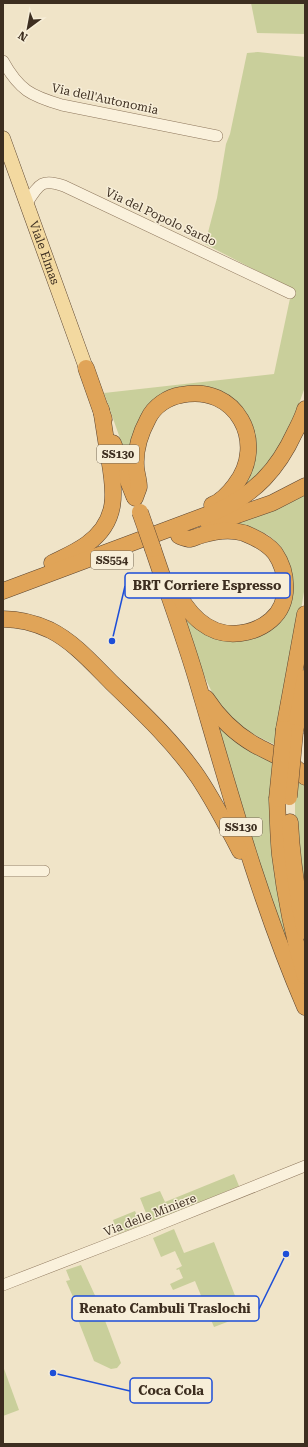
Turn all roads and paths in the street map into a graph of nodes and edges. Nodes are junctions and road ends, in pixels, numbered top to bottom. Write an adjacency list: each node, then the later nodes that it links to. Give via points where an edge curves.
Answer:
1 (3, 61): 2 (street, Via dell'Autonomia, via 17,83 42,99)
2 (217, 136)
3 (3, 138): 4 (main road, Viale Elmas)
4 (27, 203): 5 (street, Via del Popolo Sardo, via 35,191 47,182 64,186); 6 (main road, Viale Elmas)
5 (290, 292)
6 (86, 368): 7 (highway, SS130)
7 (101, 409): 10 (highway, SS130); 15 (highway, via 114,485 109,517 88,543 72,553)
8 (305, 409): 11 (highway, via 291,441 267,477)
9 (305, 486): 11 (highway, via 272,503)
10 (137, 505): 12 (highway, via 137,449 149,417 161,403 192,392 210,394 230,406 243,422 249,440 248,458 242,476 230,492 217,503 168,523); 14 (highway, SS130, bridge)
11 (219, 516): 12 (highway, SS554); 13 (highway, SS554)
12 (160, 533): 16 (highway, SS554)
13 (179, 536): 14 (highway, via 190,539 224,531 244,533 259,540 274,552 284,570 286,587 282,604 272,620 257,630 240,634 222,634 191,614); 18 (highway, SS554)
14 (165, 573): 17 (highway, SS130)
15 (3, 584)
16 (3, 591)
17 (169, 596): 22 (highway, SS130); 23 (highway, via 164,610 198,707)
18 (3, 600)
19 (305, 614): 24 (highway)
20 (3, 619): 30 (highway, via 34,623 51,630 68,642 153,723 180,755 197,776 231,833 246,866 276,951 282,965)
21 (305, 678): 24 (highway)
22 (198, 684): 23 (highway, SS130); 25 (highway, SS130, via 228,727 287,761)
23 (206, 713): 30 (highway, SS130, via 259,886)
24 (290, 731): 26 (highway, bridge)
25 (305, 776)
26 (283, 800): 29 (highway, via 297,896); 31 (highway, via 280,854 295,940)
27 (3, 871): 28 (street)
28 (44, 871)
29 (305, 931)
30 (289, 969): 32 (highway, SS130)
31 (305, 976)
32 (305, 1006)
33 (305, 1166): 34 (street, Via delle Miniere)
34 (3, 1285)

